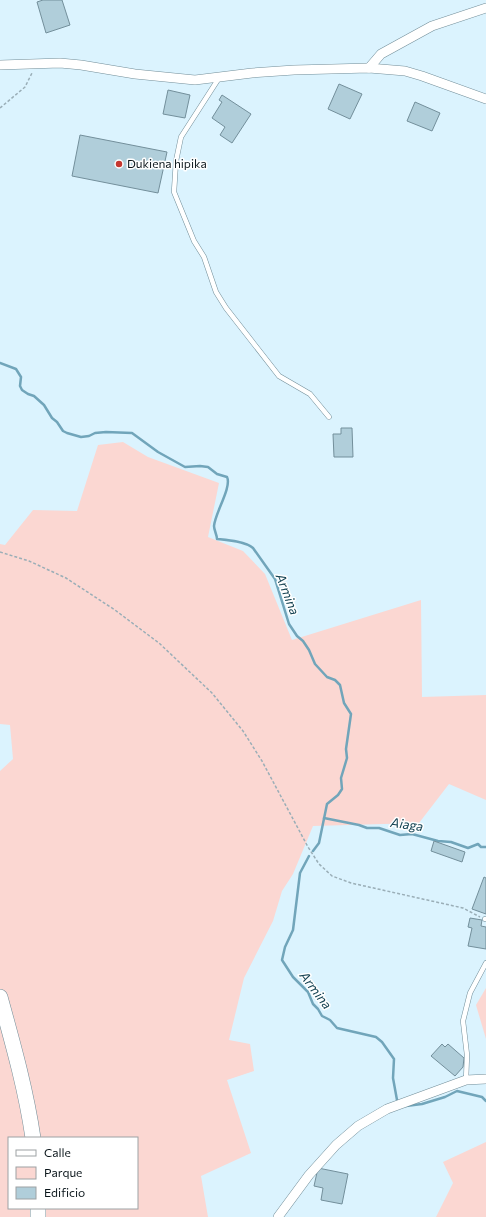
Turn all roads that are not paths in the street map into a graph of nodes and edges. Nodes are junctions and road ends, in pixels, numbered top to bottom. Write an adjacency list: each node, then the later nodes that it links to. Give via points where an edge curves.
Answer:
1 (486, 8): 3 (street, via 432,26 381,54)
2 (0, 65): 4 (street, via 60,63 174,79)
3 (369, 68): 4 (street, via 294,70); 5 (street, via 405,71)
4 (220, 77): 6 (lane, via 181,137 174,192 194,241 204,256 216,292 226,308 279,376 310,394)
5 (486, 99)
6 (329, 417)
7 (486, 963): 10 (lane, via 470,993 463,1021 467,1055)
8 (0, 998): 11 (main road, via 18,1062)
9 (486, 1079): 10 (street)
10 (466, 1080): 12 (street, via 387,1110 358,1126 336,1145 309,1175)
11 (33, 1137)
12 (278, 1217)

